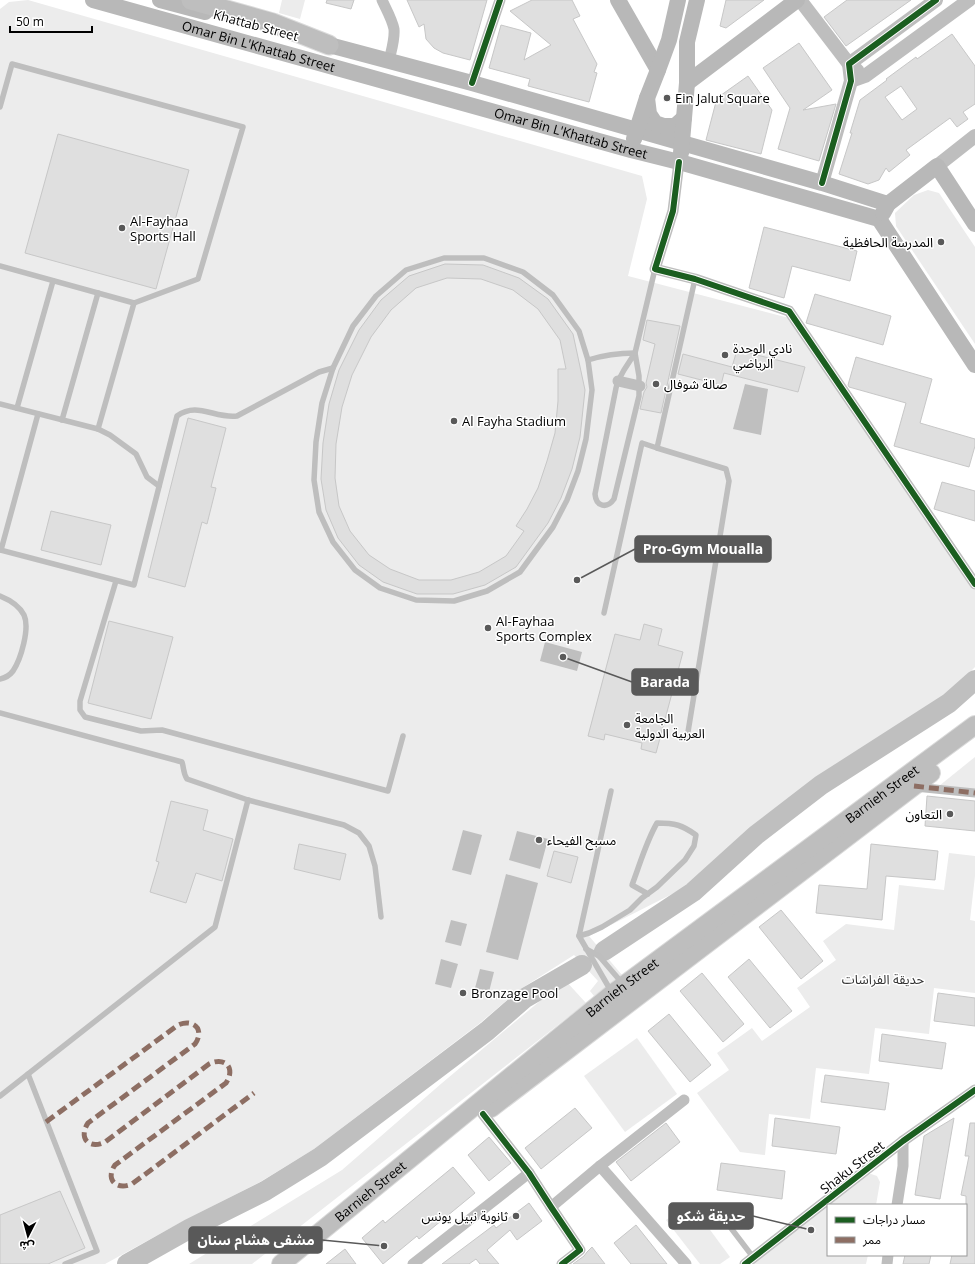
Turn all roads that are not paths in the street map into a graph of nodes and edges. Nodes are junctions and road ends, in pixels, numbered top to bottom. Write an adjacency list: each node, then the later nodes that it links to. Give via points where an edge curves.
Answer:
1 (93, 0): 26 (main road, Omar Bin L'Khattab Street)
2 (160, 0): 12 (main road, Khattab Street)
3 (192, 0): 12 (highway, via 274,23)
4 (382, 0): 13 (street, via 394,31)
5 (500, 0): 18 (street)
6 (618, 0): 15 (main road)
7 (678, 0): 15 (main road)
8 (697, 0): 19 (main road, via 687,42)
9 (798, 0): 14 (street); 19 (main road)
10 (936, 0): 14 (street)
11 (969, 0): 16 (street)
12 (330, 45): 13 (main road, Omar Bin L'Khattab Street)
13 (389, 61): 18 (main road, Omar Bin L'Khattab Street)
14 (849, 64): 16 (street); 17 (street)
15 (658, 70): 20 (main road)
16 (865, 76): 17 (street)
17 (851, 81): 29 (street)
18 (472, 83): 23 (main road, Omar Bin L'Khattab Street)
19 (687, 83): 22 (main road)
20 (647, 98): 22 (main road, via 649,114 655,123 675,126); 23 (main road)
21 (0, 107): 38 (lane, via 12,64 243,127 198,279)
22 (684, 118): 25 (main road)
23 (637, 130): 25 (main road, Omar Bin L'Khattab Street); 26 (main road)
24 (975, 136): 28 (street)
25 (682, 143): 27 (main road); 29 (main road, Omar Bin L'Khattab Street)
26 (631, 150): 27 (main road, Omar Bin L'Khattab Street)
27 (679, 162): 31 (main road, Omar Bin L'Khattab Street); 34 (street, via 672,211)
28 (937, 166): 30 (main road); 32 (main road)
29 (822, 183): 30 (main road, Omar Bin L'Khattab Street)
30 (888, 204): 31 (main road)
31 (879, 219): 41 (main road)
32 (975, 224)
33 (0, 266): 36 (lane)
34 (655, 269): 35 (street); 39 (lane)
35 (695, 279): 50 (lane); 54 (street, via 789,311)
36 (53, 281): 37 (lane); 46 (lane)
37 (98, 293): 38 (lane); 48 (lane)
38 (134, 303): 49 (lane)
39 (635, 353): 40 (lane, via 615,353); 43 (lane); 44 (lane)
40 (588, 360): 42 (lane, via 579,331 553,295 522,272 484,258 444,258 406,270 376,296 354,326); 42 (lane, via 592,390 586,439 578,471 553,527 520,572 488,591 454,601 416,600 380,588 354,570 333,542 320,512 314,480 322,403)
41 (975, 365)
42 (333, 368): 51 (lane, via 319,372 238,416 229,417 190,409 182,412 177,416)
43 (618, 381): 44 (street); 44 (lane, via 595,494 598,503 602,505 608,505 614,499)
44 (640, 386)
45 (0, 404): 46 (lane)
46 (17, 408): 47 (lane)
47 (38, 414): 48 (lane); 52 (lane)
48 (62, 420): 49 (lane)
49 (98, 429): 51 (lane, via 136,454 147,477)
50 (658, 448): 56 (lane, via 642,443); 61 (lane, via 726,469 728,481)
51 (159, 486): 53 (lane, via 134,585)
52 (0, 550): 53 (lane)
53 (116, 581): 60 (lane, via 80,701 80,710 85,716 141,731 162,730 388,791)
54 (975, 584)
55 (0, 596): 57 (lane, via 16,604 24,616 26,629 24,645 12,672)
56 (604, 614)
57 (0, 679)
58 (0, 712): 66 (lane, via 182,762 187,779)
59 (975, 725): 71 (main road, Barnieh Street)
60 (403, 736)
61 (687, 738)
62 (975, 740): 63 (main road, Barnieh Street)
63 (914, 786): 65 (street); 76 (main road, Barnieh Street)
64 (611, 791): 69 (lane)
65 (975, 793)
66 (248, 800): 68 (lane, via 344,825 359,833 368,846 375,866); 72 (lane, via 215,927)
67 (648, 894): 67 (lane, via 685,860 694,846 696,835 684,827 657,823 632,885); 69 (lane, via 630,910)
68 (381, 917)
69 (579, 936): 70 (lane)
70 (586, 949): 71 (lane); 71 (lane, via 599,956)
71 (618, 990): 85 (main road, Barnieh Street)
72 (28, 1074): 74 (lane); 84 (lane, via 97,1251)
73 (975, 1090): 77 (street, Shaku Street)
74 (0, 1096)
75 (684, 1100): 78 (street)
76 (483, 1114): 79 (street); 86 (main road, Barnieh Street)
77 (903, 1141): 80 (street, via 903,1166); 83 (street, Shaku Street)
78 (600, 1166): 81 (street); 89 (street)
79 (529, 1173): 81 (street); 87 (street)
80 (897, 1204)
81 (551, 1208): 88 (street, via 580,1250)
82 (721, 1215): 83 (lane)
83 (749, 1261)
84 (65, 1264)
85 (281, 1264)
86 (298, 1264)
87 (413, 1264)
88 (562, 1264)
89 (686, 1264)

